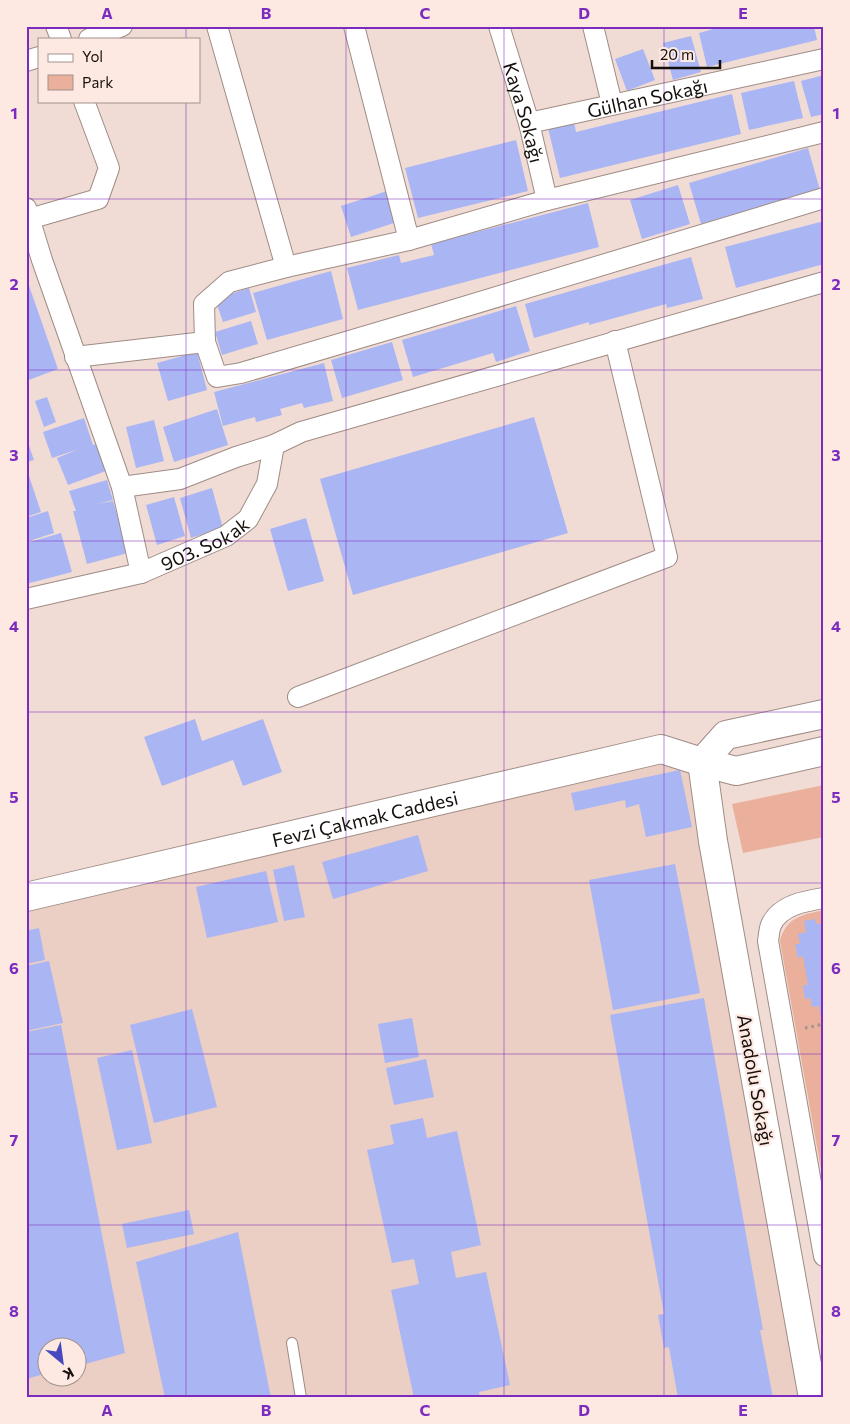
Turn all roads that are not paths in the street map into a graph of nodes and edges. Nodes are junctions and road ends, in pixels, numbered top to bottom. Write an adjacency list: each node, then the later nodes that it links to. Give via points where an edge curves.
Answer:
1 (56, 26): 7 (street)
2 (122, 26): 8 (street)
3 (216, 26): 20 (street)
4 (354, 26): 19 (street)
5 (499, 26): 14 (street, Kaya Sokağı)
6 (593, 26): 13 (street)
7 (61, 38)
8 (91, 38)
9 (38, 57): 11 (street)
10 (824, 59): 13 (street, Gülhan Sokağı)
11 (26, 61)
12 (84, 102): 18 (street, via 109,168 98,199)
13 (612, 104): 14 (street, Gülhan Sokağı)
14 (529, 123): 17 (street, Kaya Sokağı)
15 (824, 132): 17 (street)
16 (824, 198): 23 (street, via 241,373 217,377)
17 (547, 200): 19 (street)
18 (28, 214): 24 (street)
19 (409, 240): 20 (street)
20 (286, 267): 23 (street, via 229,282 204,304)
21 (824, 282): 22 (street)
22 (615, 341): 25 (street, via 301,432); 29 (street, via 668,558)
23 (205, 342): 24 (street)
24 (75, 357): 26 (street)
25 (274, 446): 26 (street, via 180,479); 27 (street, 903. Sokak, via 267,484 248,520 226,536)
26 (122, 487): 27 (street)
27 (141, 573): 28 (street, 903. Sokak)
28 (26, 599)
29 (298, 697)
30 (824, 714): 32 (street, via 726,735)
31 (824, 751): 32 (street, via 736,770)
32 (702, 762): 33 (street, Fevzi Çakmak Caddesi, via 661,748); 38 (street, Anadolu Sokağı, via 713,841)
33 (26, 897)
34 (824, 898): 35 (street, via 800,902 784,910 771,924 768,941)
35 (824, 1256)
36 (292, 1343): 37 (lane)
37 (301, 1398)
38 (813, 1398)

